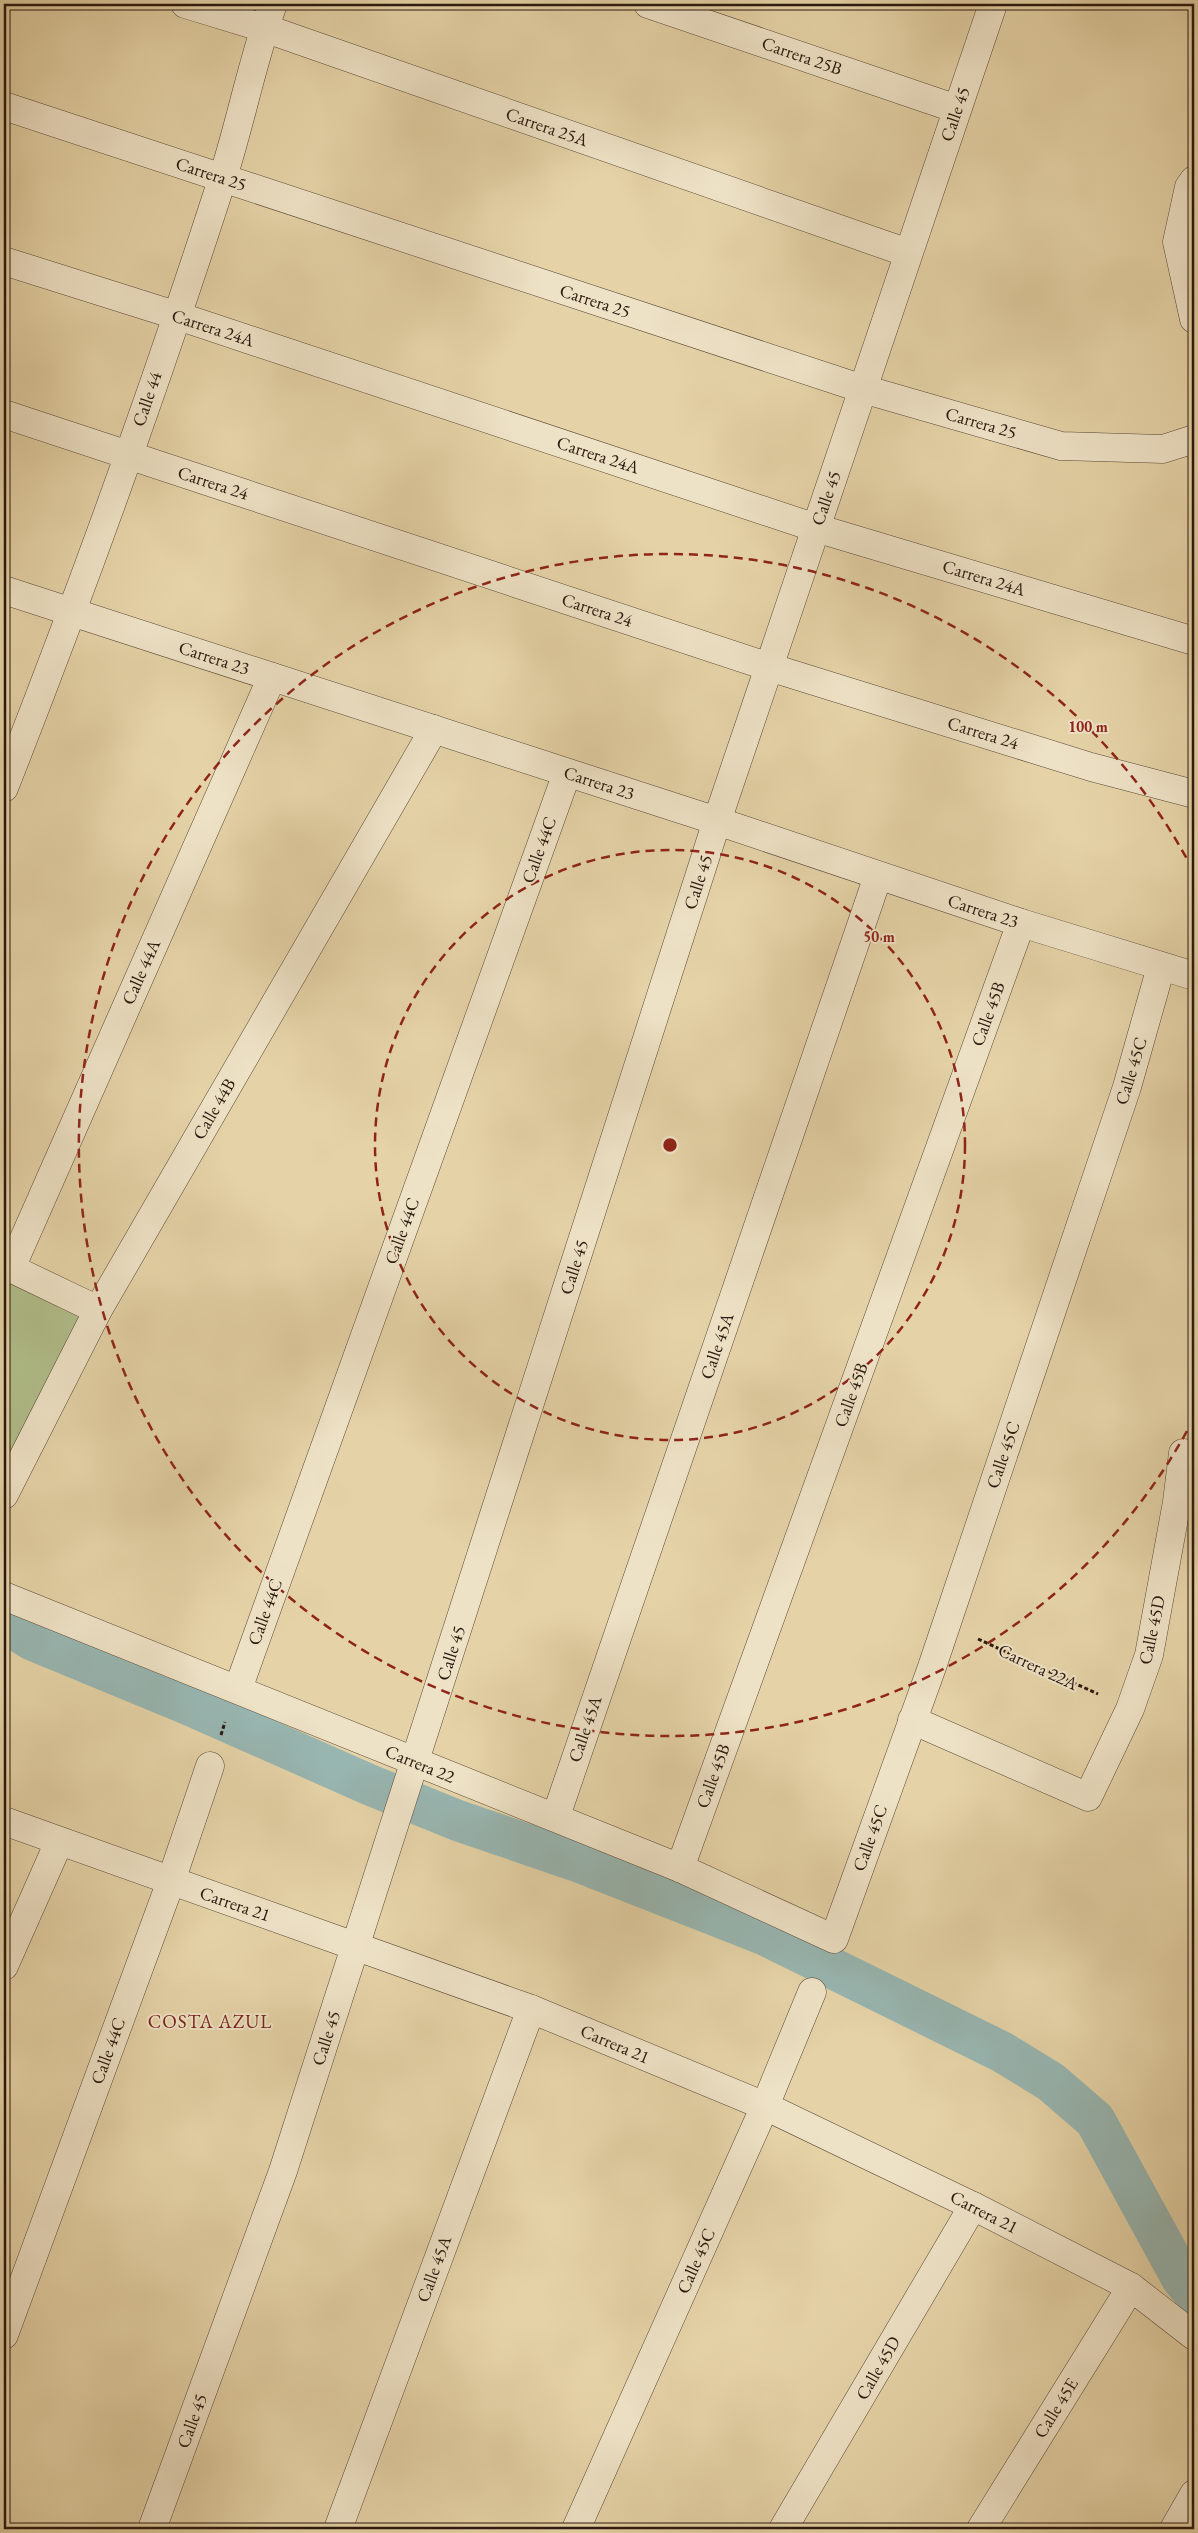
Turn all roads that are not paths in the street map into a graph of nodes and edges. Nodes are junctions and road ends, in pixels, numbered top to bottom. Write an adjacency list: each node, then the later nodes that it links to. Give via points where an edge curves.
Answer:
1 (185, 4): 4 (street, Carrera 25A)
2 (648, 4): 6 (street, Carrera 25B)
3 (992, 4): 6 (street, Calle 45)
4 (269, 16): 7 (street, Calle 44); 9 (street, Carrera 25A)
5 (4, 106): 7 (street, Carrera 25)
6 (957, 109): 9 (street, Calle 45)
7 (222, 178): 11 (street, Calle 44); 13 (street, Carrera 25)
8 (1194, 180): 12 (street, via 1189,187 1177,242)
9 (908, 253): 13 (street, Calle 45)
10 (4, 261): 11 (street, Carrera 24A)
11 (175, 315): 16 (street, Calle 44); 17 (street, Carrera 24A)
12 (1194, 319)
13 (863, 389): 15 (street, Carrera 25, via 1061,446 1163,449); 17 (street, Calle 45)
14 (4, 414): 16 (street, Carrera 24)
15 (1194, 440)
16 (128, 455): 19 (street, Calle 44); 21 (street, Carrera 24)
17 (816, 528): 20 (street, Carrera 24A); 21 (street, Calle 45)
18 (4, 590): 19 (street, Carrera 23)
19 (73, 612): 22 (street, Carrera 23); 25 (street, Calle 44)
20 (1194, 641)
21 (769, 667): 26 (street, Carrera 24, via 1091,767); 27 (street, Calle 45)
22 (272, 677): 23 (street, Carrera 23); 32 (street, Calle 44A)
23 (434, 729): 24 (street, Carrera 23); 33 (street, Calle 44B)
24 (567, 772): 27 (street, Carrera 23); 37 (street, Calle 44C)
25 (4, 788)
26 (1194, 794)
27 (717, 820): 28 (street, Carrera 23); 40 (street, Calle 45)
28 (878, 876): 29 (street, Carrera 23); 41 (street, Calle 45A)
29 (1021, 923): 30 (street, Carrera 23); 44 (street, Calle 45B)
30 (1162, 967): 31 (street, Carrera 23); 38 (street, Calle 45C, via 1127,1087)
31 (1194, 976)
32 (7, 1266): 33 (street)
33 (98, 1310): 35 (street, Calle 44B)
34 (1183, 1453): 38 (street, Calle 45D, via 1149,1654 1130,1710 1088,1797)
35 (4, 1495)
36 (4, 1596): 37 (street, Carrera 22)
37 (238, 1690): 40 (street, Carrera 22)
38 (912, 1720): 46 (street, Calle 45C)
39 (210, 1766): 45 (street, Calle 44C)
40 (412, 1774): 41 (street, Carrera 22); 47 (street, Calle 45)
41 (556, 1816): 44 (street, Carrera 22)
42 (4, 1821): 43 (street, Carrera 21)
43 (59, 1842): 45 (street, Carrera 21); 48 (street)
44 (680, 1868): 46 (street, Carrera 22)
45 (171, 1881): 47 (street, Carrera 21); 54 (street, Calle 44C)
46 (834, 1939)
47 (356, 1946): 50 (street, Carrera 21); 57 (street, Calle 45, via 283,2171)
48 (4, 1966)
49 (812, 1992): 51 (street, Calle 45C)
50 (531, 2009): 51 (street, Carrera 21); 58 (street, Calle 45A)
51 (765, 2106): 52 (street, Carrera 21); 59 (street, Calle 45C)
52 (973, 2206): 53 (street, Carrera 21); 60 (street, Calle 45D)
53 (1131, 2287): 55 (street, Carrera 21); 61 (street, Calle 45E)
54 (4, 2336)
55 (1194, 2336)
56 (1194, 2494): 62 (street)
57 (152, 2529)
58 (338, 2529)
59 (576, 2529)
60 (783, 2529)
61 (981, 2529)
62 (1174, 2529)

